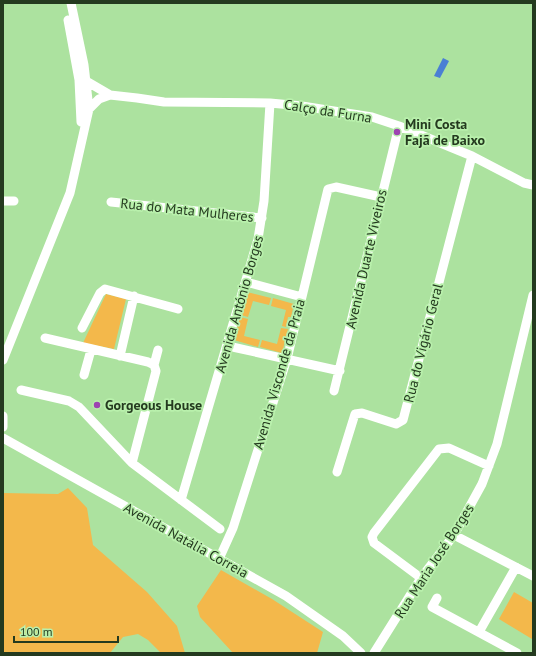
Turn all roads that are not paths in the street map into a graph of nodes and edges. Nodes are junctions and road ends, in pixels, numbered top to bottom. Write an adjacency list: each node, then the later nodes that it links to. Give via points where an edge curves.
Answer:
1 (65, 3): 3 (street)
2 (70, 3): 3 (street)
3 (83, 81): 4 (street, Calço da Furna); 6 (street); 22 (street, via 82,117 65,193)
4 (110, 95): 5 (street, Calço da Furna, via 164,102); 6 (street, via 99,99)
5 (270, 103): 7 (street, Calço da Furna, via 372,117); 14 (street, Avenida António Borges)
6 (89, 109): 28 (street, via 70,193)
7 (399, 126): 8 (street, Calço da Furna); 10 (street, Avenida Duarte Viveiros)
8 (472, 156): 9 (street, Calço da Furna, via 524,183); 39 (street, Rua do Vigário Geral, via 403,420 396,424 362,413 354,414)
9 (533, 185)
10 (381, 197): 18 (street, Avenida Visconde da Praia, via 331,187 327,193); 30 (street, Avenida Duarte Viveiros)
11 (3, 201): 12 (street)
12 (14, 201)
13 (111, 202): 14 (street, Rua do Mata Mulheres)
14 (262, 218): 15 (street, Avenida António Borges)
15 (246, 282): 18 (street); 23 (street, Avenida António Borges)
16 (533, 295): 38 (street, Rua Maria José Borges, via 497,444)
17 (134, 296): 19 (street); 20 (street, via 102,290); 26 (street)
18 (302, 297): 27 (street, Avenida Visconde da Praia)
19 (178, 309)
20 (82, 328)
21 (45, 338): 24 (street)
22 (3, 344)
23 (228, 346): 27 (street); 40 (street, Avenida António Borges)
24 (91, 350): 26 (street); 31 (street)
25 (158, 350): 29 (street)
26 (120, 356): 29 (street)
27 (287, 359): 30 (street); 43 (street, Avenida Visconde da Praia, via 233,528)
28 (3, 360)
29 (154, 365): 37 (street, via 156,371)
30 (340, 371): 33 (street, Avenida Duarte Viveiros)
31 (84, 375)
32 (21, 390): 37 (street, via 69,401 79,407)
33 (334, 391)
34 (3, 416): 35 (street)
35 (3, 427)
36 (3, 438): 43 (street, Avenida Natália Correia)
37 (132, 463): 40 (street)
38 (489, 466): 42 (street, Rua Maria José Borges); 46 (street, via 449,448 438,450 374,533 374,543)
39 (337, 472)
40 (182, 500): 41 (street)
41 (220, 529)
42 (454, 535): 44 (street); 46 (street, Rua Maria José Borges)
43 (219, 559): 49 (street, Avenida Natália Correia, via 286,596 343,636)
44 (516, 567): 45 (street); 48 (street)
45 (533, 576)
46 (421, 578): 50 (street, Rua Maria José Borges)
47 (437, 598): 48 (street, via 432,607)
48 (479, 632): 51 (street)
49 (361, 653)
50 (374, 653)
51 (517, 653)

